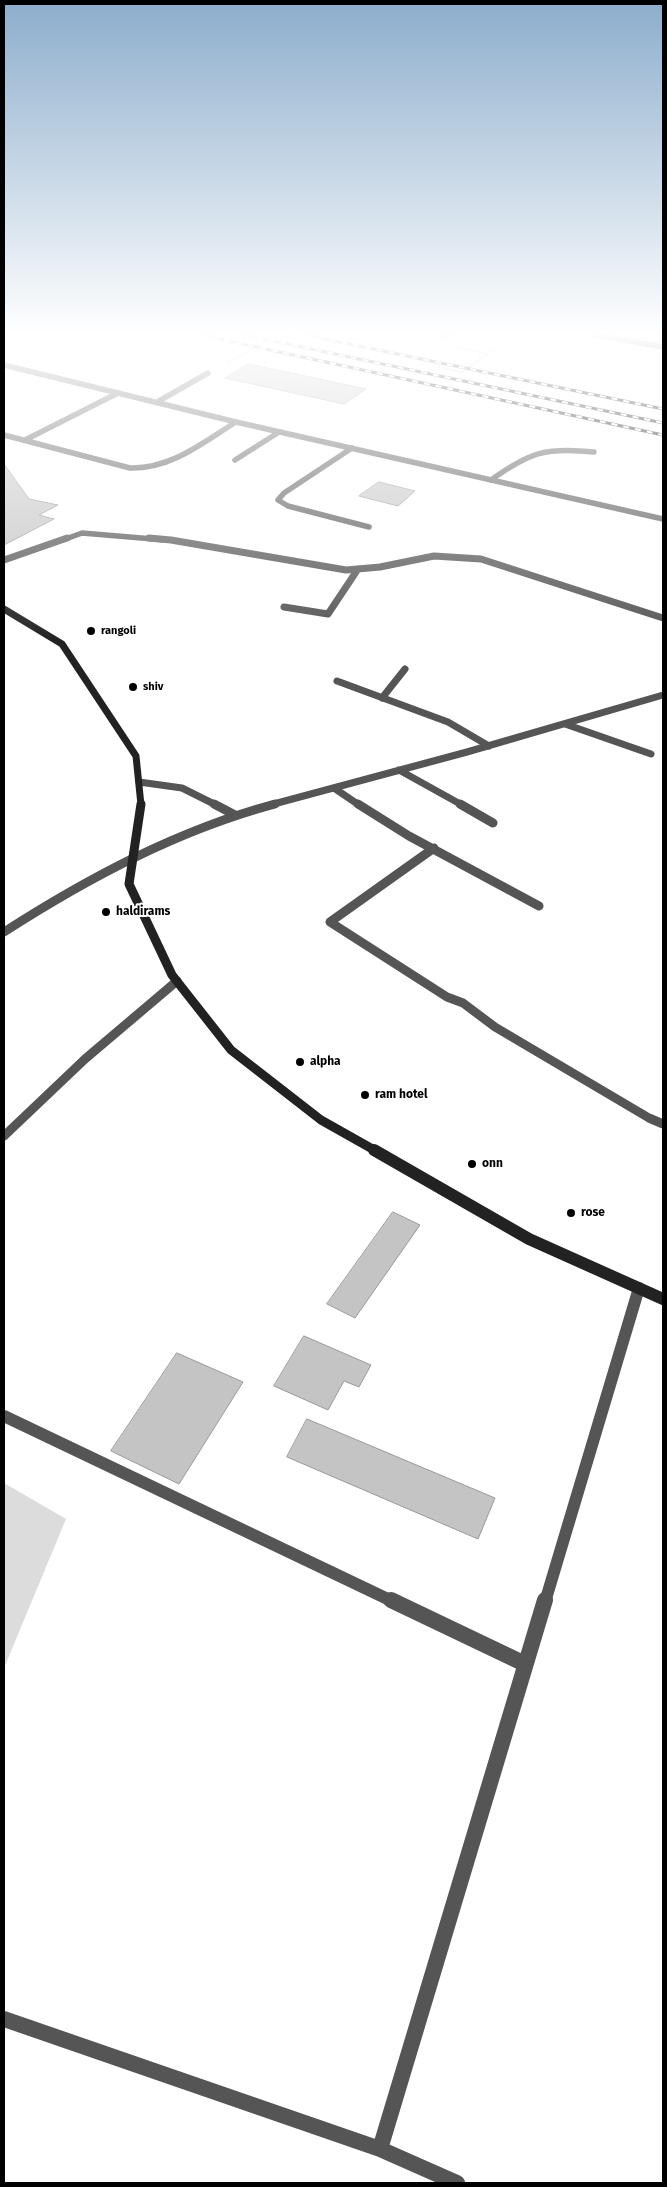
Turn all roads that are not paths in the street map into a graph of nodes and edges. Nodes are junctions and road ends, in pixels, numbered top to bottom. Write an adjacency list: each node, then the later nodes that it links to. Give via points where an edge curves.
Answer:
1 (13, 437): 6 (street)
2 (31, 437): 6 (street)
3 (210, 437): 6 (street, via 168,462 146,469 130,468)
4 (270, 437): 9 (street)
5 (301, 437): 7 (street)
6 (25, 440)
7 (352, 448): 10 (street); 12 (street, via 278,500 288,506)
8 (594, 452): 10 (street, via 537,451 516,461)
9 (235, 460)
10 (491, 480): 11 (street)
11 (663, 519)
12 (368, 527)
13 (4, 560): 14 (street, via 82,533 171,540 308,565)
14 (358, 569): 15 (street, via 328,614); 17 (street, via 434,556 481,559)
15 (284, 607)
16 (4, 609): 26 (main road, via 62,644 136,756)
17 (663, 618)
18 (405, 670): 21 (street)
19 (337, 681): 21 (street)
20 (663, 695): 22 (street)
21 (382, 698): 23 (street, via 448,722)
22 (566, 724): 23 (street); 24 (street)
23 (489, 746): 25 (street)
24 (651, 754)
25 (399, 770): 27 (street); 29 (street)
26 (139, 782): 28 (street, via 182,788); 31 (main road, via 141,806)
27 (334, 788): 28 (street); 30 (street, via 359,806)
28 (235, 815): 31 (street)
29 (493, 822)
30 (434, 848): 32 (street); 35 (street, via 330,922 446,997 463,1003 495,1027)
31 (134, 857): 33 (street, via 44,906); 34 (main road, via 129,884)
32 (539, 906)
33 (4, 932)
34 (177, 981): 36 (street, via 85,1059); 37 (main road, via 231,1050 321,1120 529,1239)
35 (663, 1124)
36 (4, 1136)
37 (639, 1288): 38 (main road); 40 (street)
38 (663, 1299)
39 (4, 1416): 40 (street)
40 (526, 1664): 42 (street)
41 (4, 2019): 42 (street)
42 (380, 2149): 43 (street)
43 (457, 2183)

